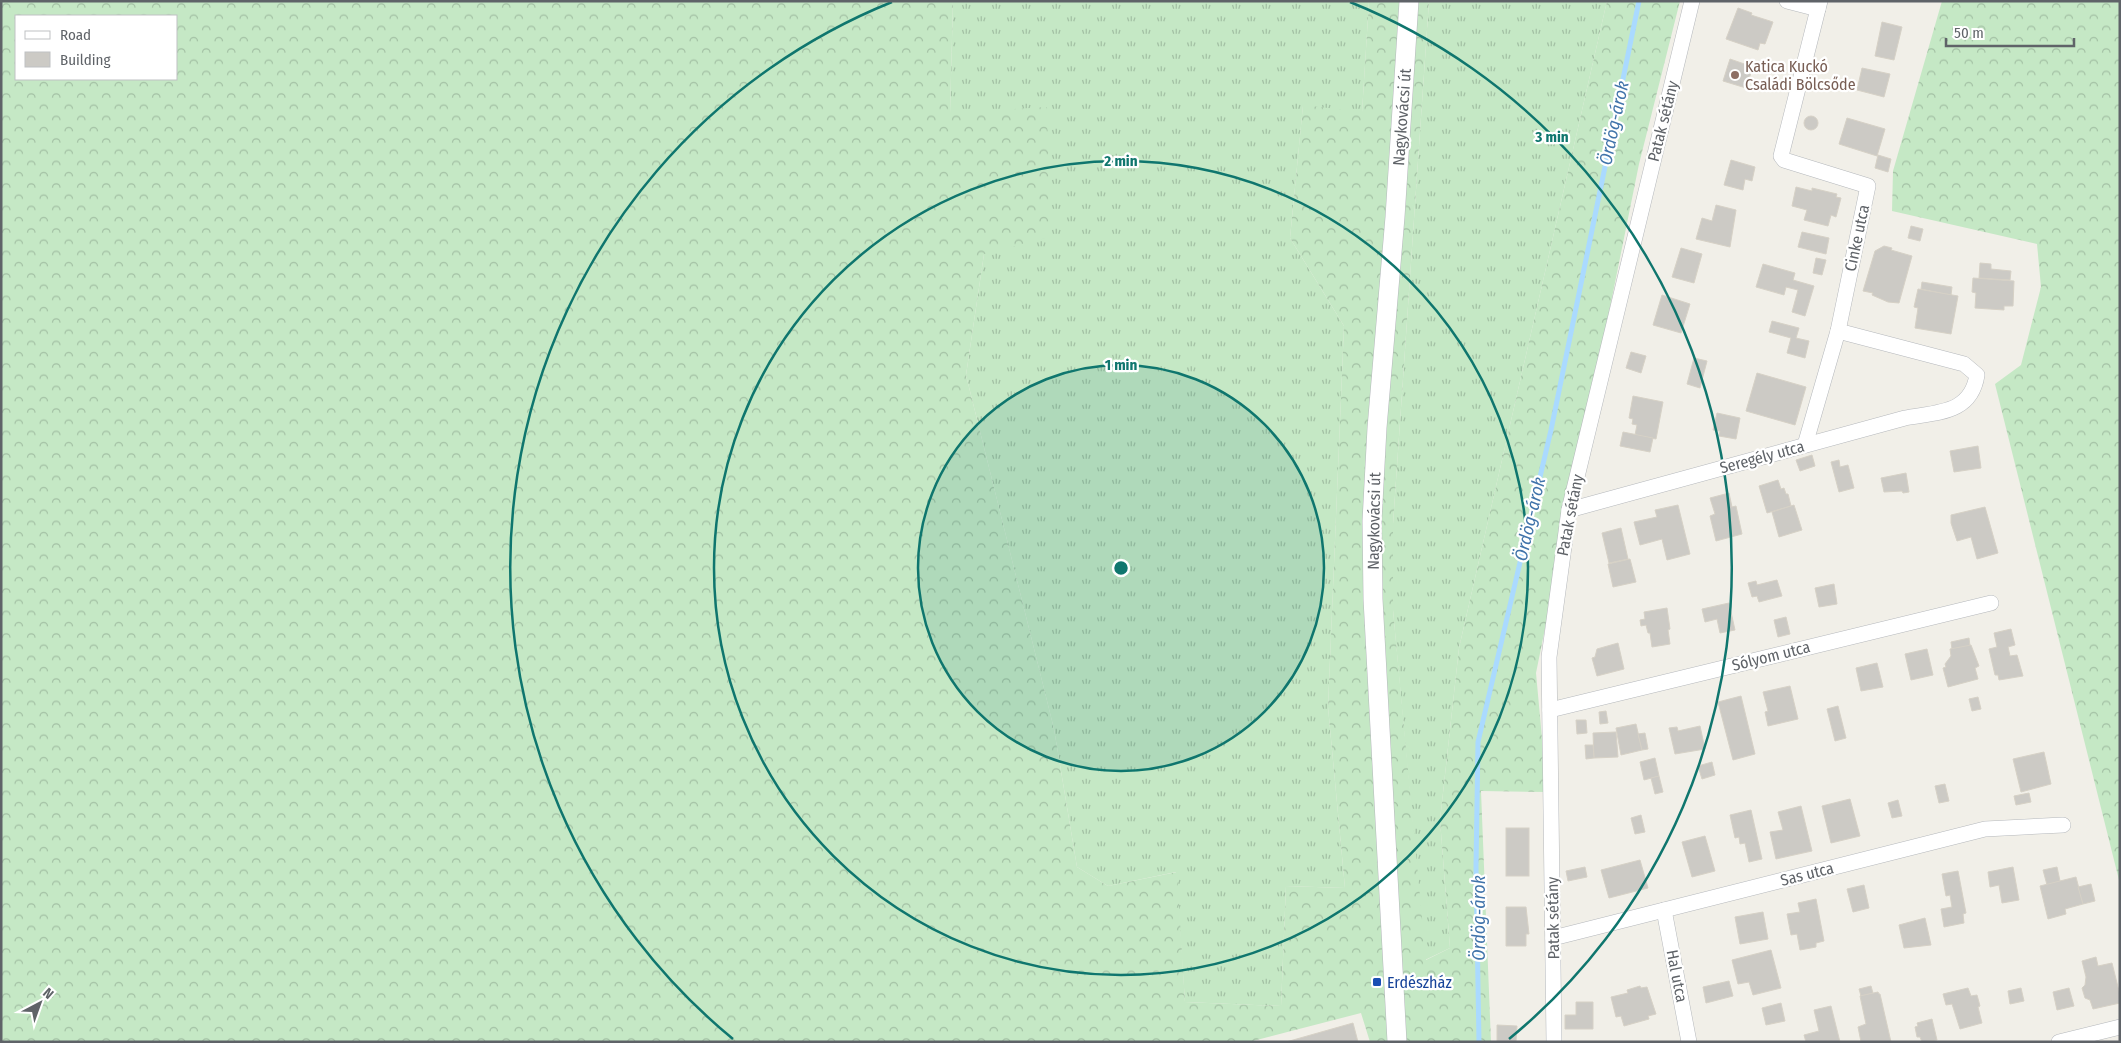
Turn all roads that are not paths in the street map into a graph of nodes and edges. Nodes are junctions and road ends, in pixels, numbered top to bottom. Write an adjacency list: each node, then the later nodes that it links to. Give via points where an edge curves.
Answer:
1 (1409, 1): 14 (street, Nagykovácsi út, via 1372,521 1373,599)
2 (1692, 1): 7 (street, Patak sétány)
3 (1787, 1): 4 (street)
4 (1819, 5): 5 (street, Cinke utca, via 1781,156 1784,160 1868,186)
5 (1838, 331): 6 (street, Cinke utca); 6 (street, Seregély utca, via 1964,364 1977,375 1975,386 1957,408 1905,418)
6 (1805, 445): 7 (street, Seregély utca)
7 (1569, 510): 9 (street, Patak sétány, via 1550,657)
8 (1991, 603): 9 (street, Sólyom utca)
9 (1550, 710): 12 (street, Patak sétány)
10 (2062, 824): 11 (street, Sas utca, via 1985,829)
11 (1664, 910): 12 (street, Sas utca); 16 (street, Hal utca)
12 (1553, 938): 15 (street, Patak sétány)
13 (2120, 1027): 17 (street)
14 (1397, 1042)
15 (1554, 1042)
16 (1689, 1042)
17 (2059, 1042)

